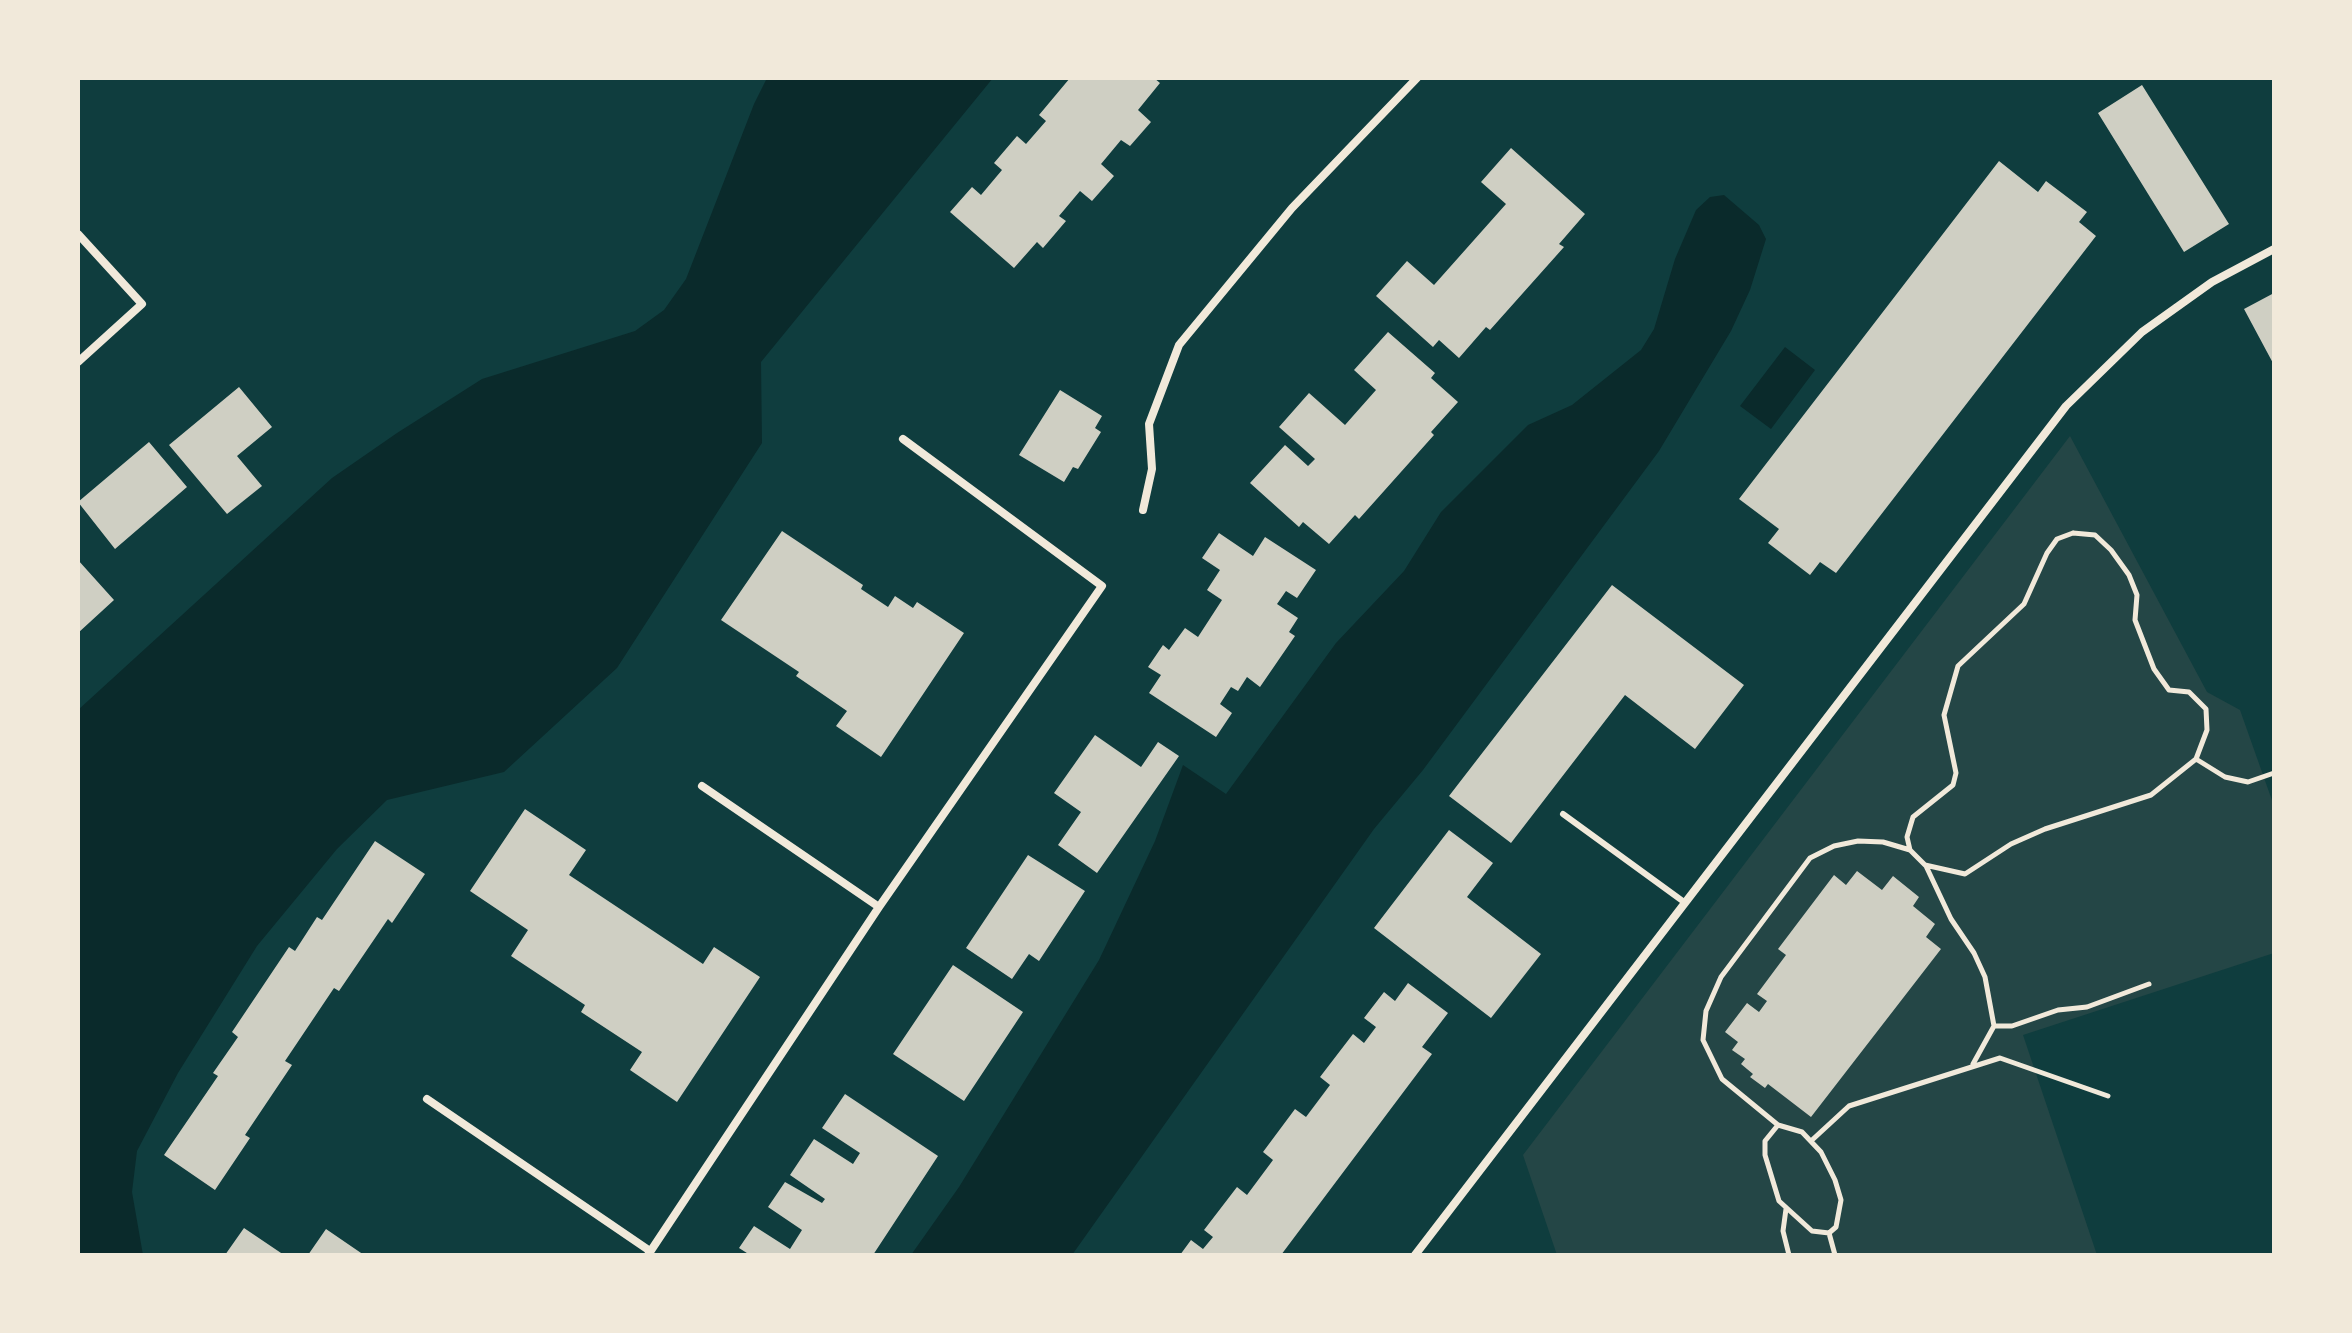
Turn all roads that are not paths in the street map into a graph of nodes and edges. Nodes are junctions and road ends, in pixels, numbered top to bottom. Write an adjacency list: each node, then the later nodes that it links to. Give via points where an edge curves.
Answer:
1 (1417, 78): 6 (street, via 1292,208 1179,345 1149,424 1152,469)
2 (78, 234): 4 (street, via 142,304)
3 (2274, 249): 9 (street, via 2212,282 2142,332 2066,406)
4 (78, 362)
5 (903, 439): 10 (street, via 1102,586)
6 (1143, 510)
7 (702, 786): 10 (street)
8 (1563, 814): 9 (lane)
9 (1684, 902): 13 (street)
10 (879, 907): 12 (street)
11 (427, 1099): 12 (street)
12 (649, 1253)
13 (1415, 1255)

